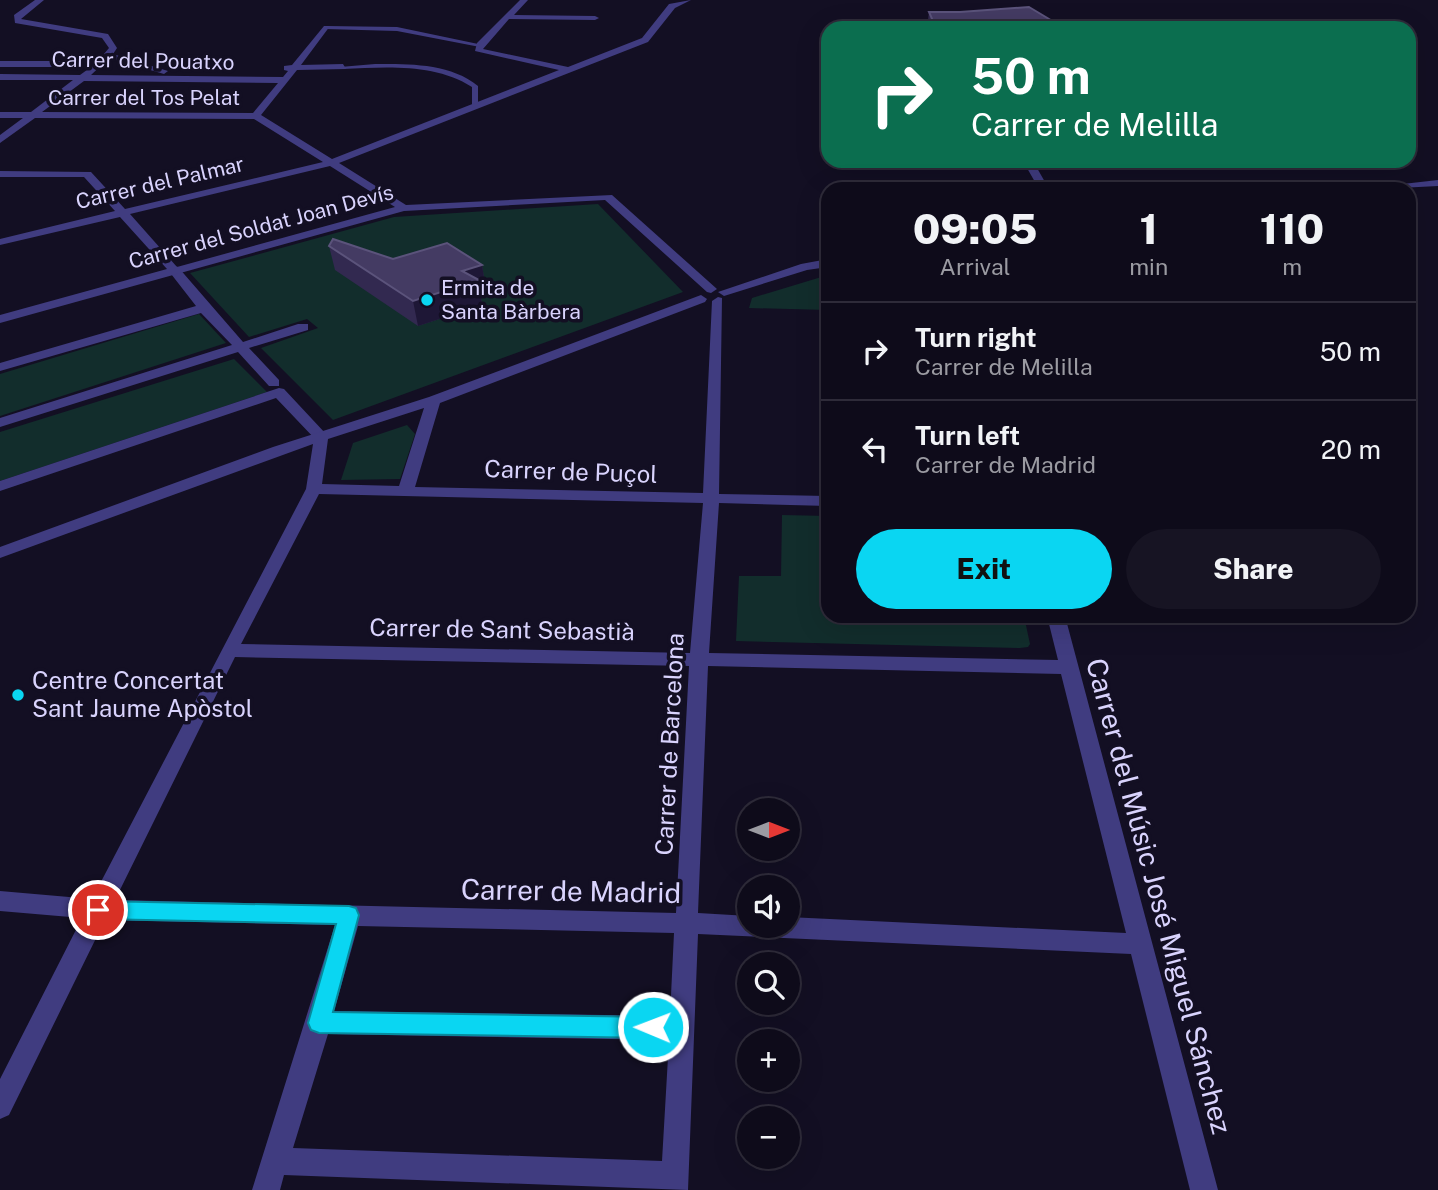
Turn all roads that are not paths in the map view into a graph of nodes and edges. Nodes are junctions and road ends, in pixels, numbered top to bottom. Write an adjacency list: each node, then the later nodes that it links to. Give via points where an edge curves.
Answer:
1 (40, 0): 6 (street, via 17,17)
2 (524, 0): 4 (street)
3 (687, 0): 17 (street, Carrer del Palmar, via 673,6 645,40)
4 (505, 17): 5 (street); 9 (street)
5 (595, 18)
6 (25, 23): 7 (street); 10 (street, via 105,36 113,48)
7 (6, 26)
8 (327, 27): 9 (lane, via 397,29); 15 (street)
9 (480, 45): 17 (street, via 480,51 501,57)
10 (107, 55): 12 (street); 16 (street, via 159,72)
11 (0, 64): 12 (street, Carrer del Pouatxo)
12 (100, 64): 19 (street)
13 (343, 67): 15 (street); 21 (lane, via 443,71 475,86)
14 (271, 68): 15 (street)
15 (295, 68): 20 (street)
16 (222, 69)
17 (569, 70): 21 (street, Carrer del Palmar)
18 (0, 77): 19 (street, Carrer del Pouatxo)
19 (82, 78): 20 (street, Carrer del Pouatxo); 23 (street)
20 (285, 80): 24 (street)
21 (475, 107): 26 (street, Carrer del Palmar)
22 (0, 115): 23 (street, Carrer del Tos Pelat)
23 (32, 115): 24 (street, Carrer del Tos Pelat); 25 (street)
24 (256, 116): 26 (street)
25 (0, 140)
26 (330, 163): 30 (street); 31 (street, Carrer del Palmar)
27 (0, 174): 31 (street, via 87,174)
28 (1438, 183): 29 (street)
29 (1416, 185)
30 (404, 208): 34 (street, Carrer del Soldat Joan Devís); 35 (street, Carrer del Soldat Joan Devís, via 608,197)
31 (123, 211): 32 (street, Carrer del Palmar); 34 (street)
32 (0, 242)
33 (821, 264): 35 (street)
34 (174, 270): 36 (street); 37 (street, Carrer del Soldat Joan Devís)
35 (713, 295): 42 (street); 48 (street, Carrer de Barcelona)
36 (204, 307): 39 (street); 40 (street)
37 (0, 319)
38 (303, 327): 39 (street)
39 (242, 346): 41 (street); 43 (street)
40 (0, 368)
41 (274, 383)
42 (434, 400): 44 (street); 47 (street)
43 (0, 423)
44 (321, 437): 45 (street, via 279,392); 46 (street); 50 (street)
45 (0, 486)
46 (314, 489): 47 (street, Carrer de Puçol); 52 (street)
47 (406, 490): 48 (street, Carrer de Puçol)
48 (711, 498): 49 (street, Carrer de Puçol); 53 (street, Carrer de Barcelona)
49 (821, 501)
50 (0, 553)
51 (1058, 623): 54 (street, Carrer del Músic José Miguel Sánchez)
52 (229, 650): 53 (street, Carrer de Sant Sebastià); 56 (street)
53 (699, 658): 54 (street, Carrer de Sant Sebastià); 58 (street, Carrer de Barcelona)
54 (1068, 667): 59 (street, Carrer del Músic José Miguel Sánchez)
55 (0, 901): 56 (street, Carrer de Madrid)
56 (98, 910): 57 (street, Carrer de Madrid); 62 (street)
57 (349, 915): 58 (street, Carrer de Madrid); 60 (street)
58 (687, 923): 59 (street, Carrer de Madrid); 61 (street, Carrer de Barcelona)
59 (1140, 944): 66 (street, Carrer del Músic José Miguel Sánchez)
60 (319, 1023): 61 (street); 63 (street)
61 (681, 1028): 64 (street, Carrer de Barcelona)
62 (0, 1105)
63 (275, 1161): 64 (street); 65 (street)
64 (674, 1182)
65 (266, 1190)
66 (1204, 1190)

